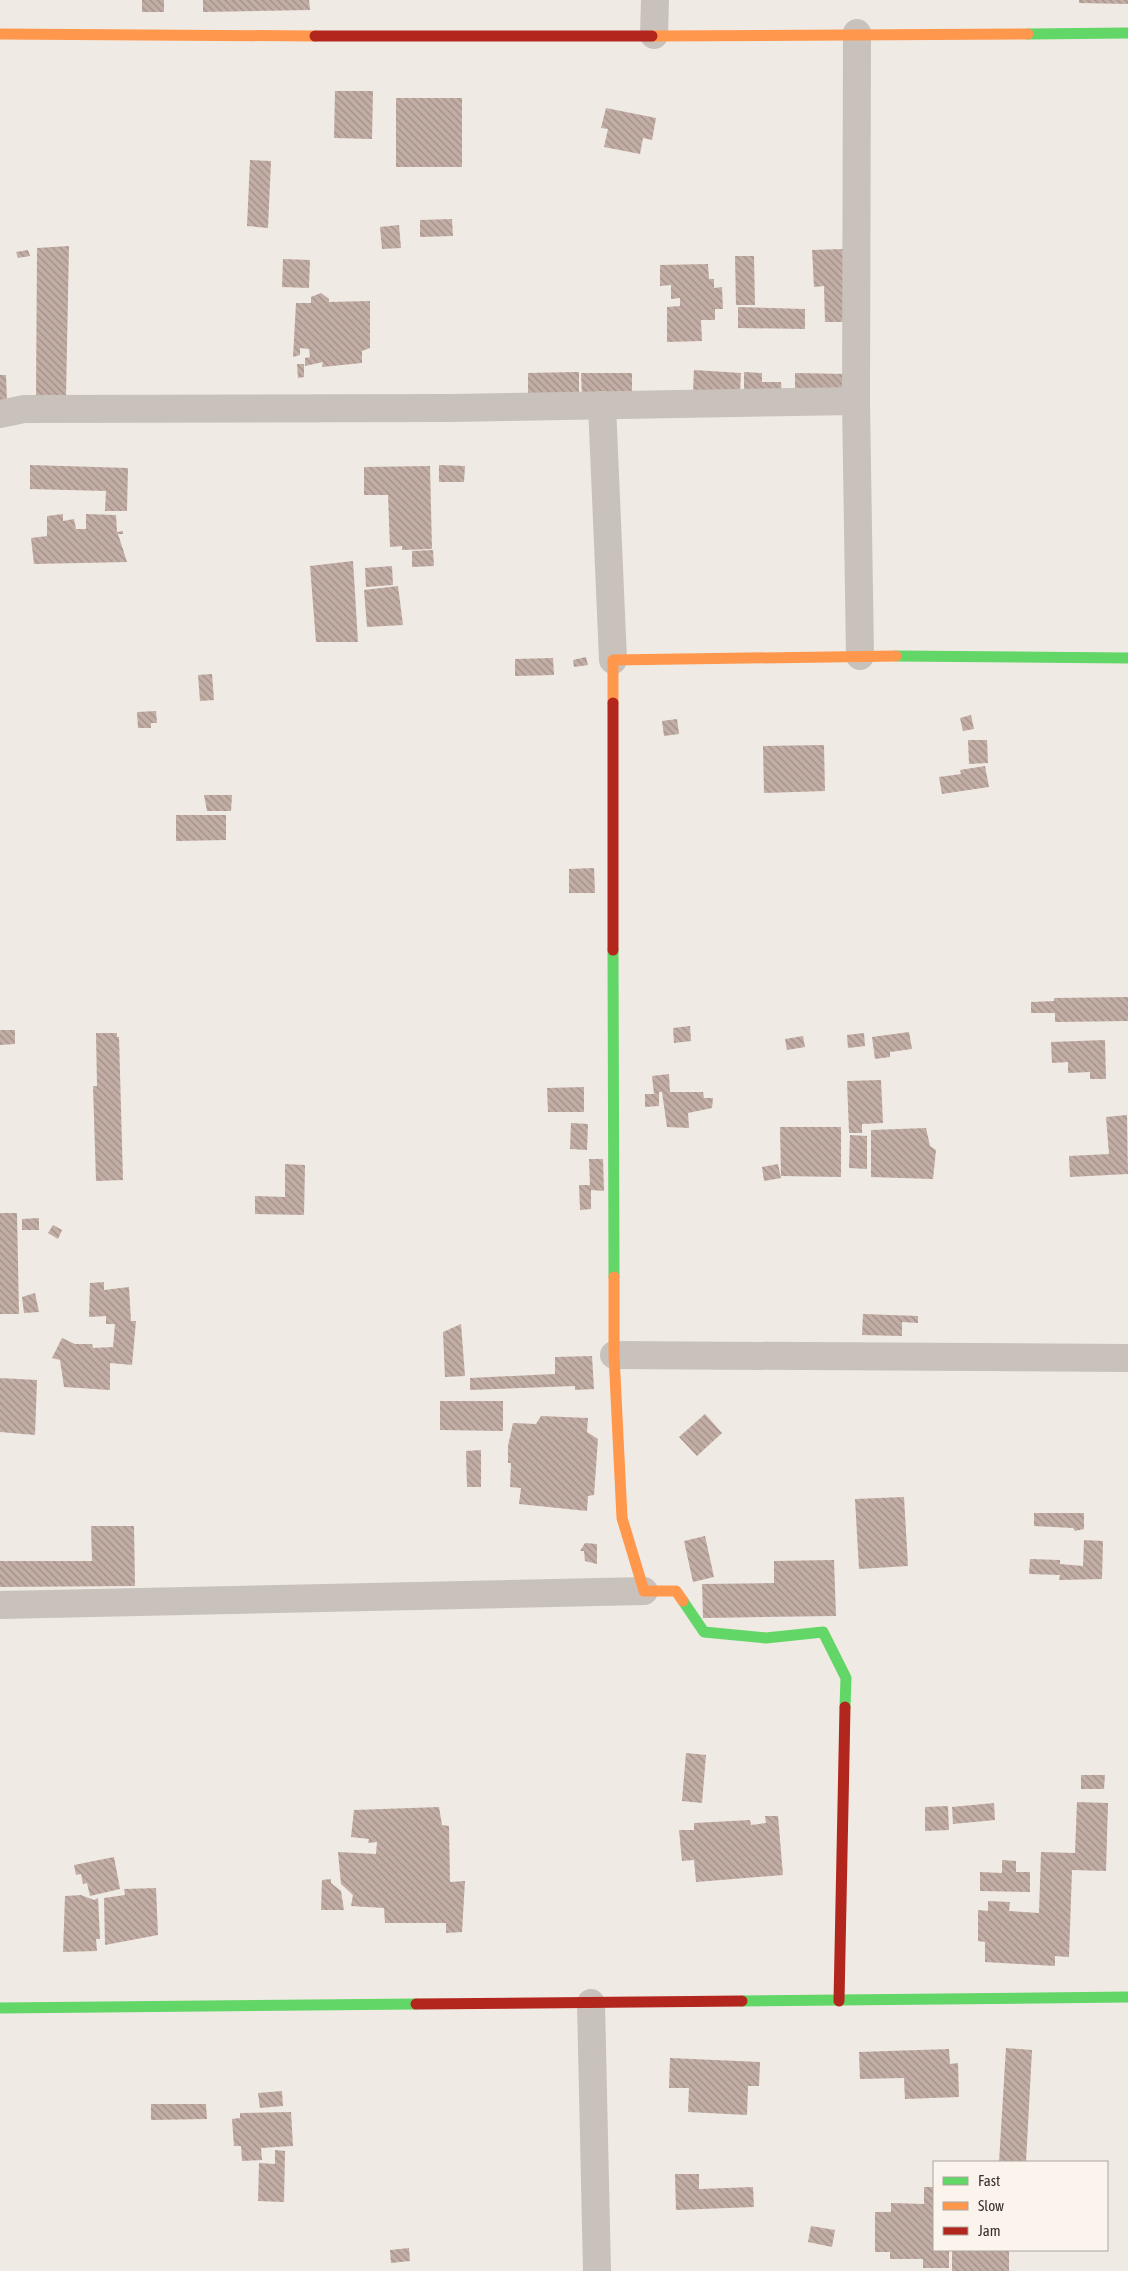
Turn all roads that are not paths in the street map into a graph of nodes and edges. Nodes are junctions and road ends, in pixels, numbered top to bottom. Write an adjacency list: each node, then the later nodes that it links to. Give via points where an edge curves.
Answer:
1 (655, 0): 5 (street)
2 (857, 33): 3 (street); 5 (street); 6 (street)
3 (1128, 33)
4 (0, 34): 5 (street)
5 (654, 35)
6 (856, 401): 7 (street); 9 (street)
7 (602, 405): 8 (street, via 24,409); 11 (street)
8 (0, 414)
9 (860, 656): 10 (street); 11 (street)
10 (1128, 658)
11 (613, 660): 12 (street)
12 (614, 1355): 13 (street); 14 (street, via 622,1518)
13 (1128, 1358)
14 (644, 1591): 15 (street); 17 (street, via 676,1591 704,1632 766,1638 824,1632 846,1678)
15 (0, 1605)
16 (1128, 1997): 17 (street)
17 (839, 2001): 18 (street)
18 (591, 2003): 19 (street); 20 (street)
19 (0, 2008)
20 (597, 2271)

